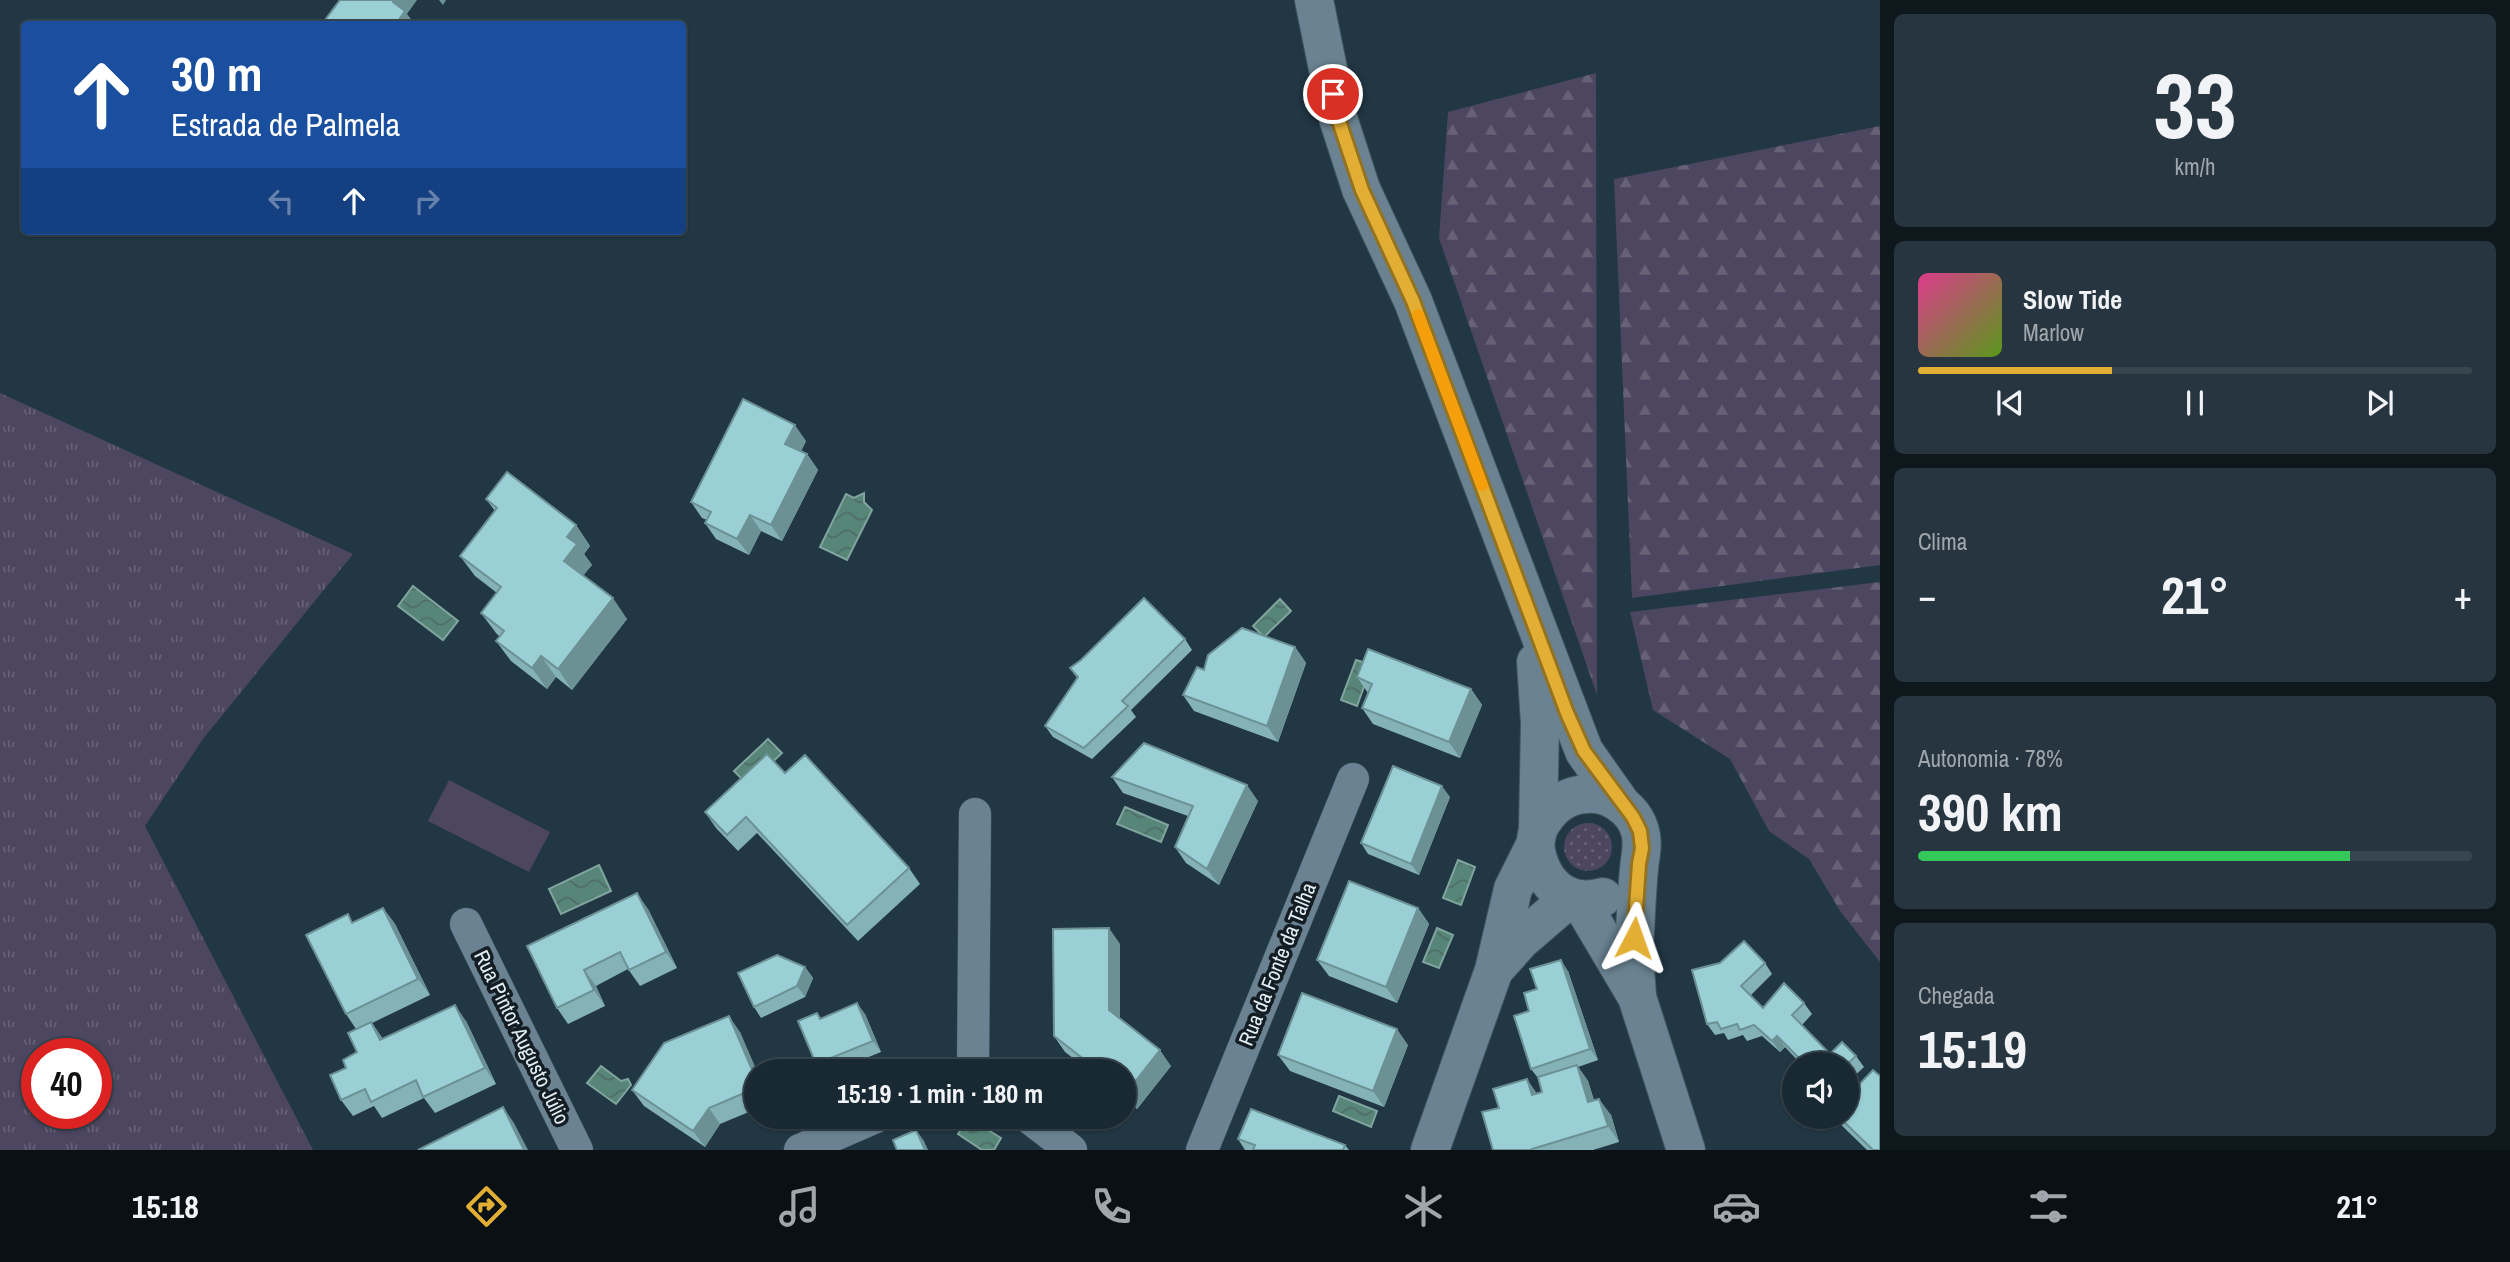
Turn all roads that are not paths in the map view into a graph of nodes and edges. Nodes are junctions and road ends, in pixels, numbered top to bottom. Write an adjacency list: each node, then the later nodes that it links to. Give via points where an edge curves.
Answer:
1 (1314, 0): 2 (street, via 1338,118 1362,190 1413,301)
2 (1534, 625): 4 (street, via 1584,751); 6 (street, via 1540,723)
3 (1353, 779): 18 (street, Rua da Fonte da Talha)
4 (1622, 805): 6 (street, via 1591,793 1574,795 1546,814); 7 (street, via 1640,831)
5 (975, 814): 12 (street)
6 (1536, 837): 8 (street, via 1537,862 1544,877); 10 (street, via 1513,889)
7 (1639, 864): 8 (street, via 1633,877 1609,895 1594,900); 11 (street, via 1634,938)
8 (1575, 898): 10 (street, via 1521,940); 11 (street)
9 (466, 924): 15 (street, Rua Pintor Augusto Júlio)
10 (1494, 970): 19 (street)
11 (1637, 998): 20 (street)
12 (973, 1059)
13 (848, 1129): 16 (street)
14 (1044, 1129): 17 (street)
15 (578, 1150)
16 (800, 1150)
17 (1071, 1150)
18 (1202, 1150)
19 (1430, 1150)
20 (1686, 1150)

